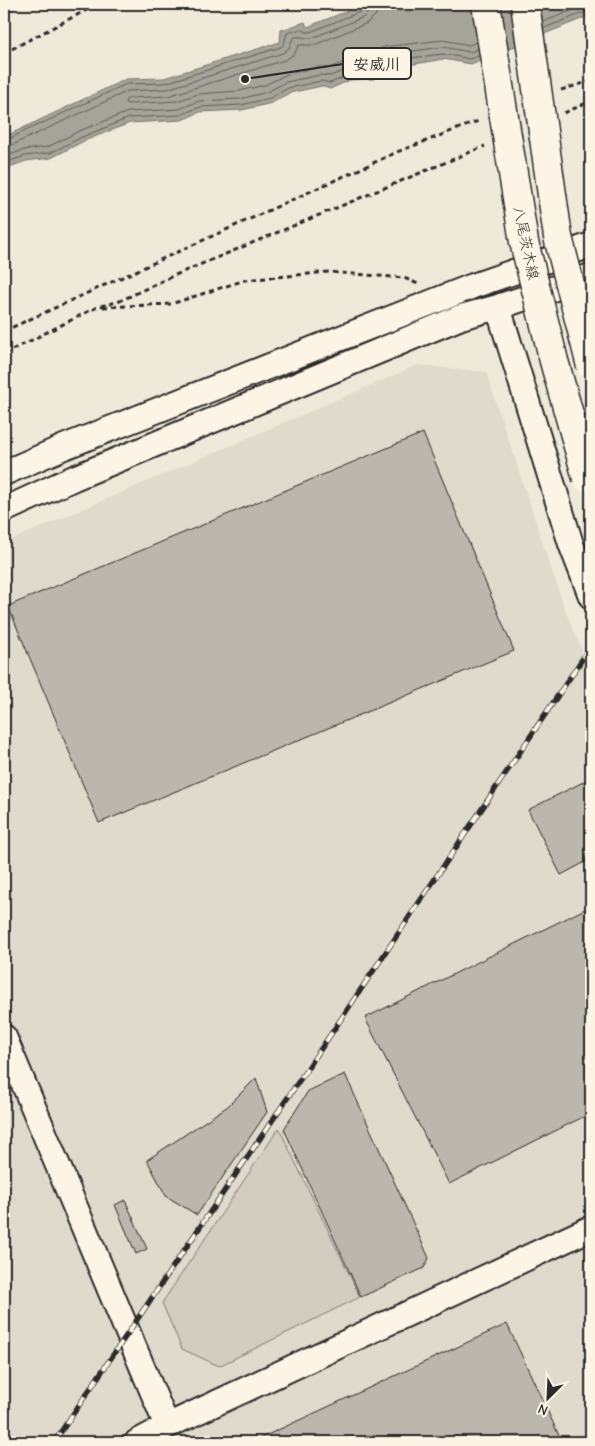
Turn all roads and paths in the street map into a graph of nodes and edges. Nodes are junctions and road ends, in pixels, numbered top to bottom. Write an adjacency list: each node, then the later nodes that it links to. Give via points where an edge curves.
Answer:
1 (98, 4): 4 (path)
2 (486, 4): 20 (main road, 八尾茨木線, bridge, via 524,242)
3 (524, 4): 18 (main road, bridge, via 558,237)
4 (4, 53)
5 (591, 81): 6 (path)
6 (554, 93)
7 (591, 101): 8 (path)
8 (564, 113)
9 (489, 117): 16 (path, via 397,152)
10 (490, 144): 14 (path, via 120,301)
11 (591, 245): 13 (street)
12 (591, 276): 15 (street)
13 (446, 297): 14 (path, via 404,278 329,272 245,280 171,304); 19 (street)
14 (97, 307): 17 (path)
15 (498, 307): 21 (street, via 461,317); 22 (street, via 571,544)
16 (4, 331)
17 (4, 354)
18 (591, 366)
19 (4, 473)
20 (587, 478)
21 (4, 510)
22 (591, 596)
23 (4, 1037): 25 (street)
24 (591, 1228): 25 (street)
25 (167, 1426): 26 (street)
26 (137, 1442)

